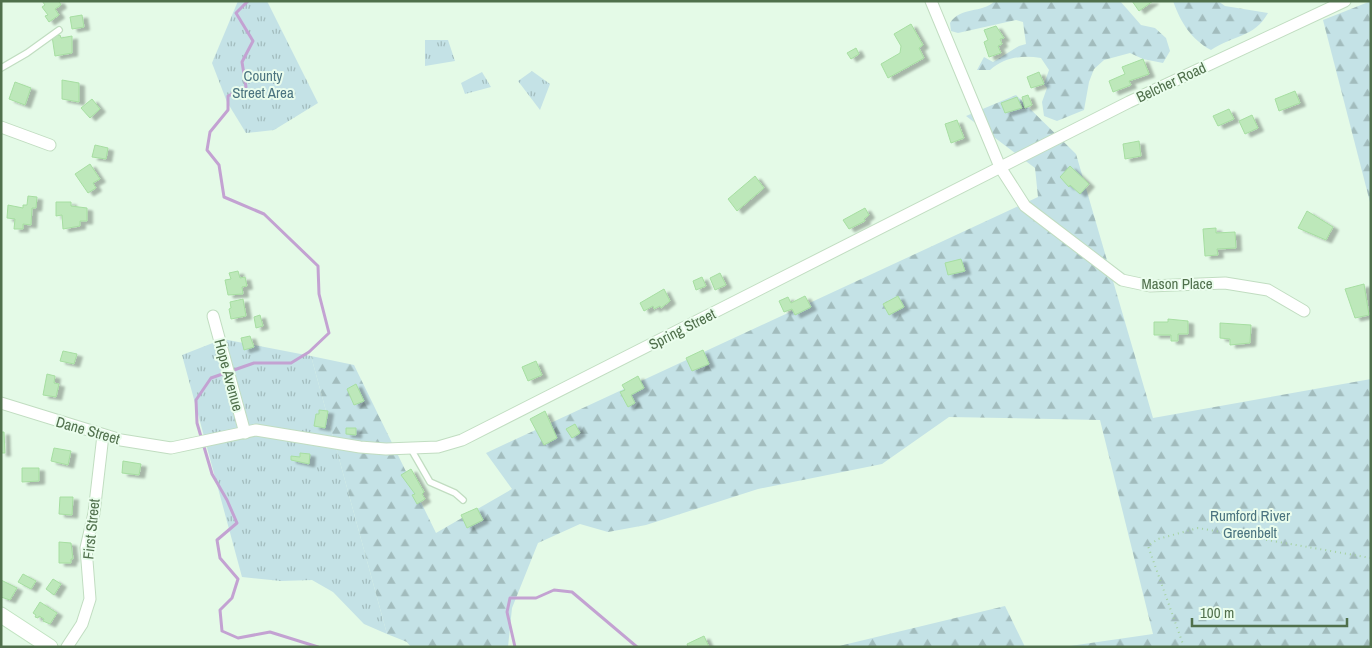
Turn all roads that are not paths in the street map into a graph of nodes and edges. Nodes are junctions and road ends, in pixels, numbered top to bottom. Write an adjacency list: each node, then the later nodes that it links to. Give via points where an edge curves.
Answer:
1 (931, 1): 7 (street)
2 (1345, 1): 7 (street, Belcher Road, via 1129,102)
3 (59, 30): 4 (lane)
4 (1, 68)
5 (1, 127): 6 (street)
6 (50, 145)
7 (1000, 167): 8 (street, Mason Place, via 1025,206 1122,280 1150,286 1225,283 1268,290); 14 (street, Spring Street, via 489,428 449,444)
8 (1304, 311)
9 (213, 316): 11 (street, Hope Avenue)
10 (1, 403): 12 (street, Dane Street)
11 (245, 433): 13 (street, Spring Street); 14 (street, Spring Street, via 256,430 277,432 360,447)
12 (103, 435): 13 (street, Dane Street, via 152,446); 18 (street, First Street, via 94,513 86,548 90,599 82,624)
13 (177, 447)
14 (411, 449): 15 (lane, via 430,482)
15 (463, 500)
16 (1, 615): 17 (street)
17 (50, 647)
18 (67, 647)

